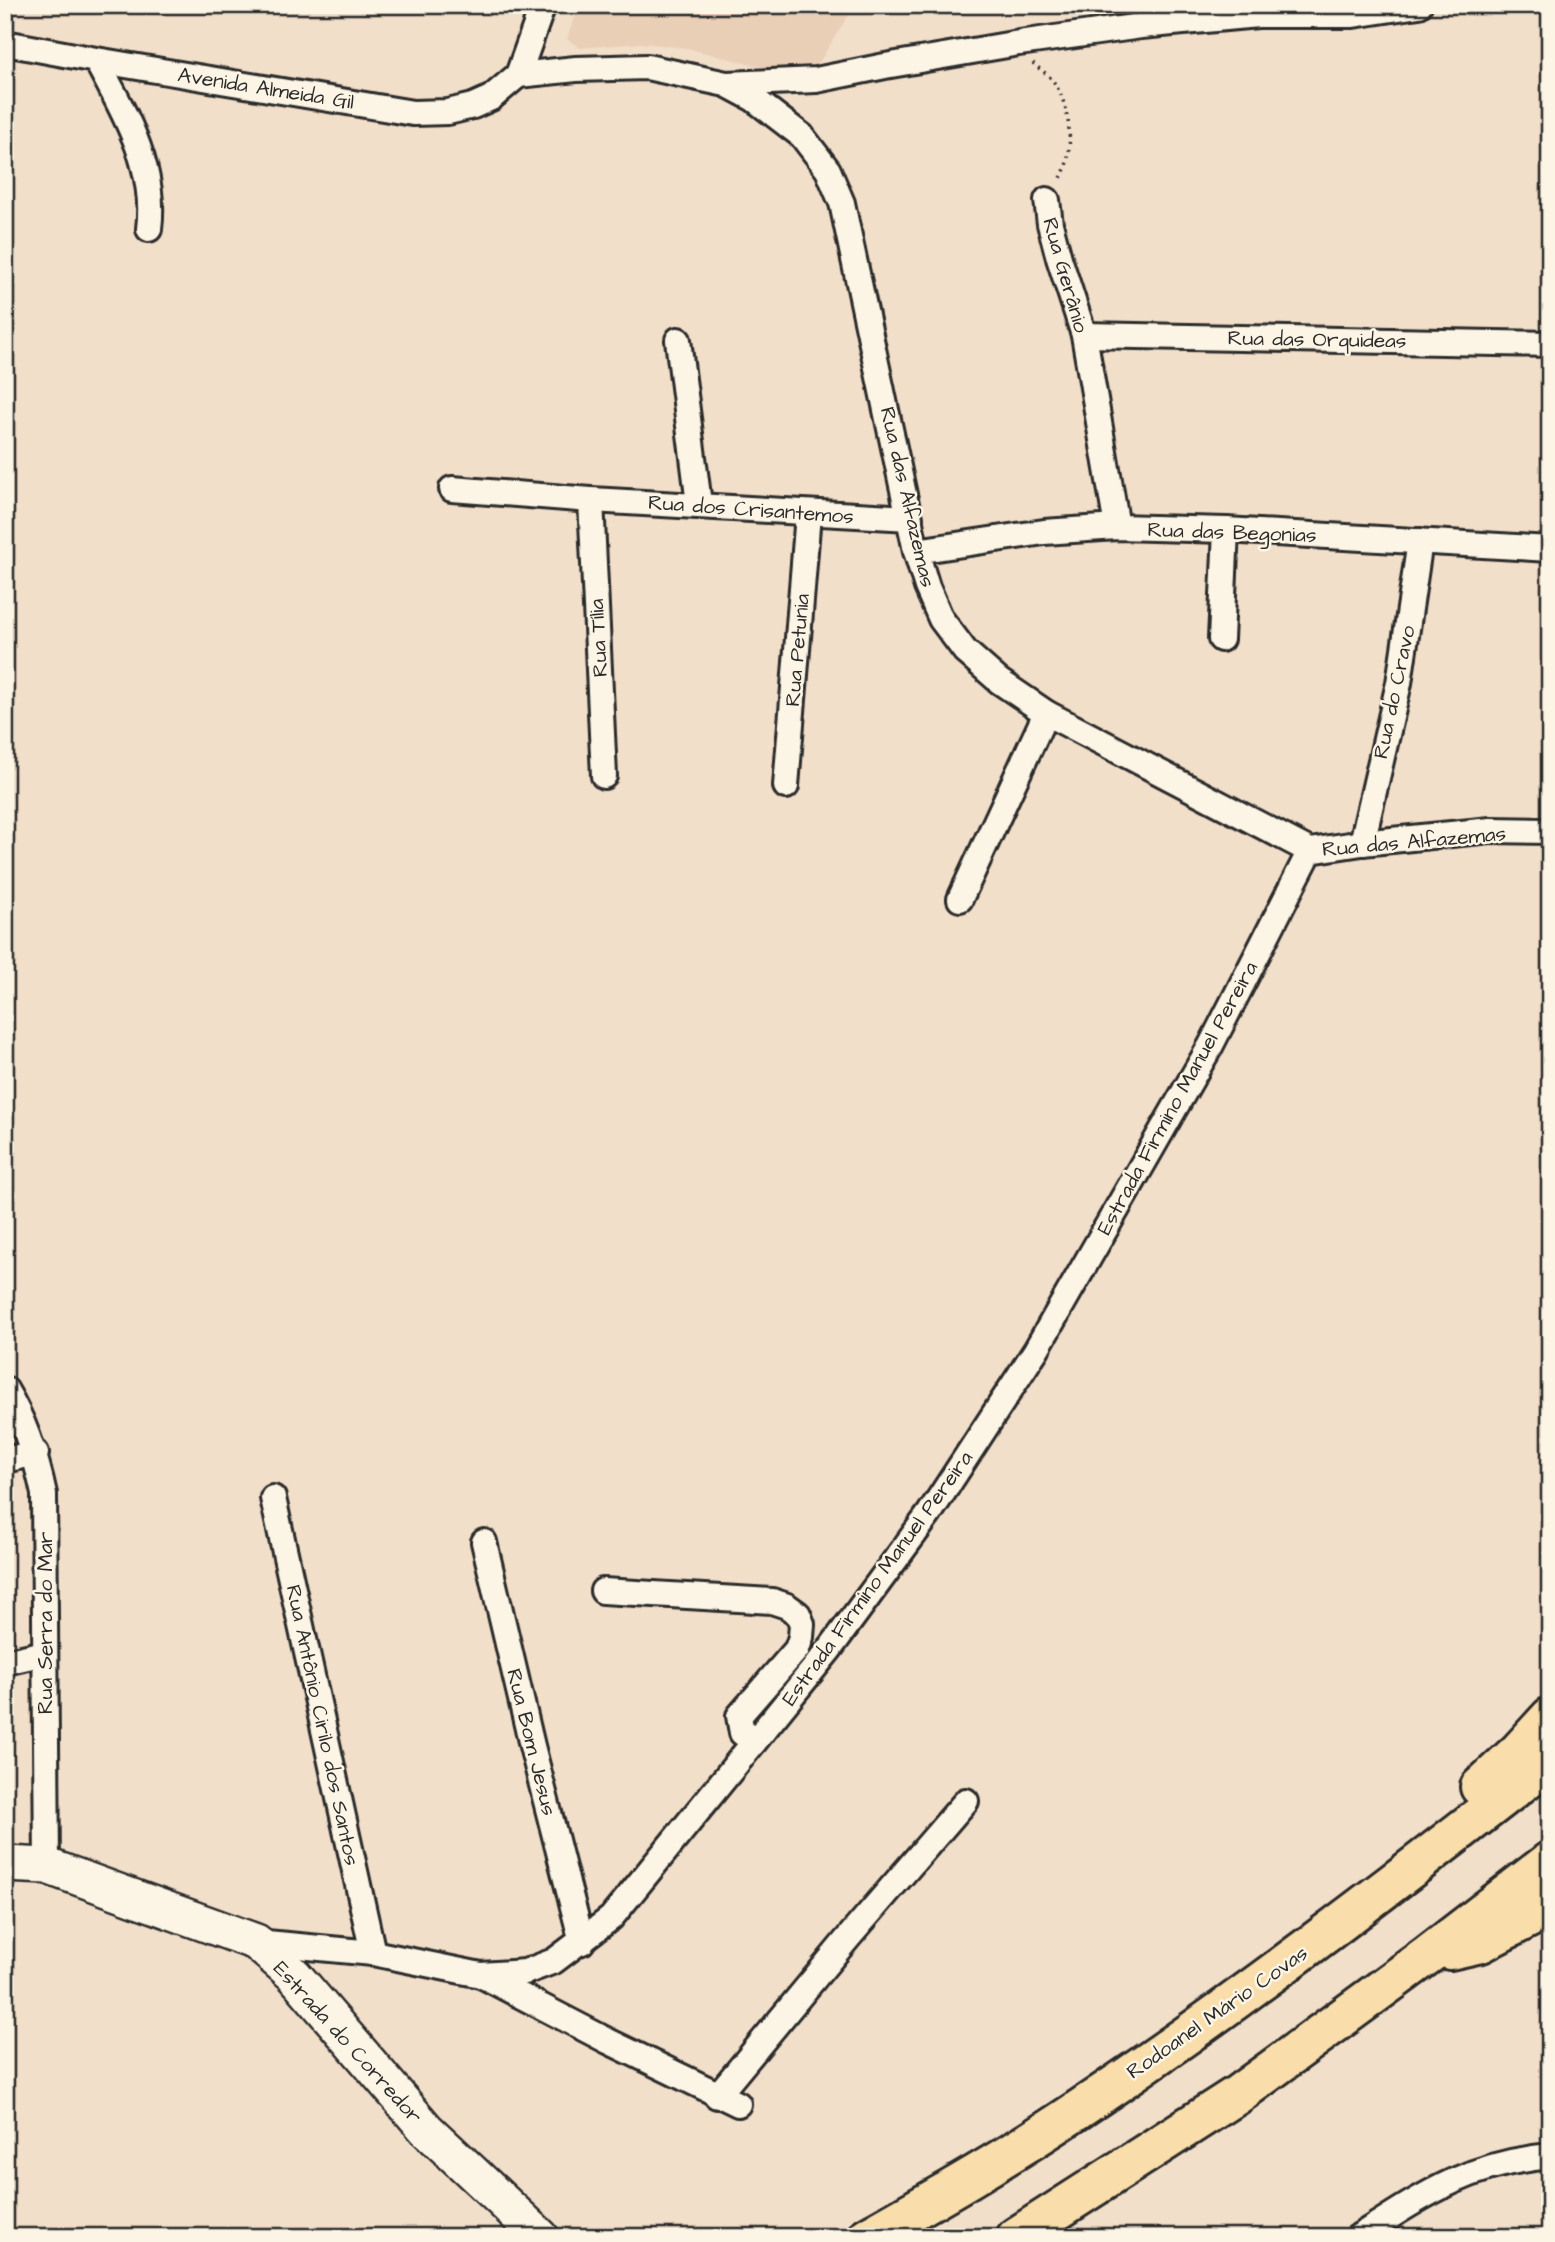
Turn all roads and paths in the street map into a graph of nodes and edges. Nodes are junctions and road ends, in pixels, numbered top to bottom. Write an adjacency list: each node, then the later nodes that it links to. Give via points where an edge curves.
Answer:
1 (543, 5): 7 (street)
2 (1419, 5): 3 (street, via 1353,15)
3 (1259, 10): 5 (street)
4 (5, 43): 6 (street, Avenida Almeida Gil)
5 (1019, 43): 8 (street, via 816,80); 9 (path, Rua Gerânio, via 1053,80 1068,128 1065,172)
6 (96, 60): 7 (street, Avenida Almeida Gil, via 413,113 473,106 491,98); 10 (street, via 129,120 145,170 152,205)
7 (518, 75): 8 (street, Rua das Alfazemas, via 647,67)
8 (726, 84): 18 (street, Rua das Alfazemas, via 802,136 828,170 842,203)
9 (1046, 200): 11 (street, Rua Gerânio, via 1049,224)
10 (149, 229)
11 (1084, 335): 13 (street, Rua das Orquideas); 19 (street, Rua Gerânio)
12 (678, 340): 16 (street)
13 (1550, 344)
14 (452, 489): 15 (street, Rua dos Crisantemos)
15 (591, 500): 16 (street, Rua dos Crisantemos); 26 (street, Rua Tília)
16 (699, 504): 17 (street, Rua dos Crisantemos)
17 (808, 514): 18 (street, Rua dos Crisantemos); 27 (street, Rua Petunia)
18 (910, 518): 23 (street, Rua das Alfazemas)
19 (1117, 527): 20 (street, Rua das Begonias); 23 (street, Rua das Begonias, via 1044,532)
20 (1226, 530): 21 (street, Rua das Begonias); 24 (street)
21 (1420, 541): 22 (street, Rua das Begonias); 29 (street, Rua do Cravo, via 1399,682)
22 (1550, 549)
23 (916, 551): 25 (street, Rua das Alfazemas, via 941,619 965,651)
24 (1221, 639)
25 (1046, 713): 30 (street, Rua das Alfazemas); 31 (street)
26 (604, 776)
27 (786, 786)
28 (1550, 831): 29 (street, Rua das Alfazemas, via 1491,830)
29 (1362, 843): 30 (street, Rua das Alfazemas)
30 (1310, 850): 41 (street, Estrada Firmino Manuel Pereira, via 1211,1045 1036,1350 929,1514)
31 (960, 899)
32 (5, 1389): 33 (street, Rua Serra do Mar)
33 (36, 1453): 34 (street); 38 (street, Rua Serra do Mar, via 44,1494)
34 (5, 1460)
35 (274, 1498): 51 (street, Rua Antônio Cirilo dos Santos)
36 (484, 1542): 50 (street, Rua Bom Jesus)
37 (603, 1591): 41 (street, via 772,1601 798,1614 802,1624 797,1649 738,1716 741,1733)
38 (45, 1653): 39 (street); 46 (street, Rua Serra do Mar)
39 (5, 1662)
40 (1550, 1717): 47 (highway, via 1433,1830)
41 (754, 1742): 50 (street, Estrada Firmino Manuel Pereira, via 611,1918)
42 (1550, 1761): 47 (highway, Rodoanel Mário Covas)
43 (966, 1801): 53 (street, via 848,1938 727,2100)
44 (1550, 1861): 52 (highway)
45 (5, 1864): 46 (street, Estrada do Corredor)
46 (47, 1866): 49 (street, Estrada do Corredor)
47 (1409, 1871): 56 (highway, Rodoanel Mário Covas, via 1296,1958 1070,2116)
48 (1550, 1907): 52 (highway, via 1481,1943)
49 (256, 1942): 51 (street, Estrada Firmino Manuel Pereira); 55 (street, Estrada do Corredor, via 294,1975 426,2129)
50 (582, 1942): 53 (street, Estrada Firmino Manuel Pereira, via 554,1961 525,1972)
51 (373, 1953): 53 (street, Estrada Firmino Manuel Pereira)
52 (1428, 1955): 57 (highway, via 1237,2095)
53 (481, 1975)
54 (1550, 2156): 58 (street, via 1500,2163 1464,2175)
55 (541, 2237)
56 (867, 2237)
57 (1016, 2237)
58 (1358, 2237)

